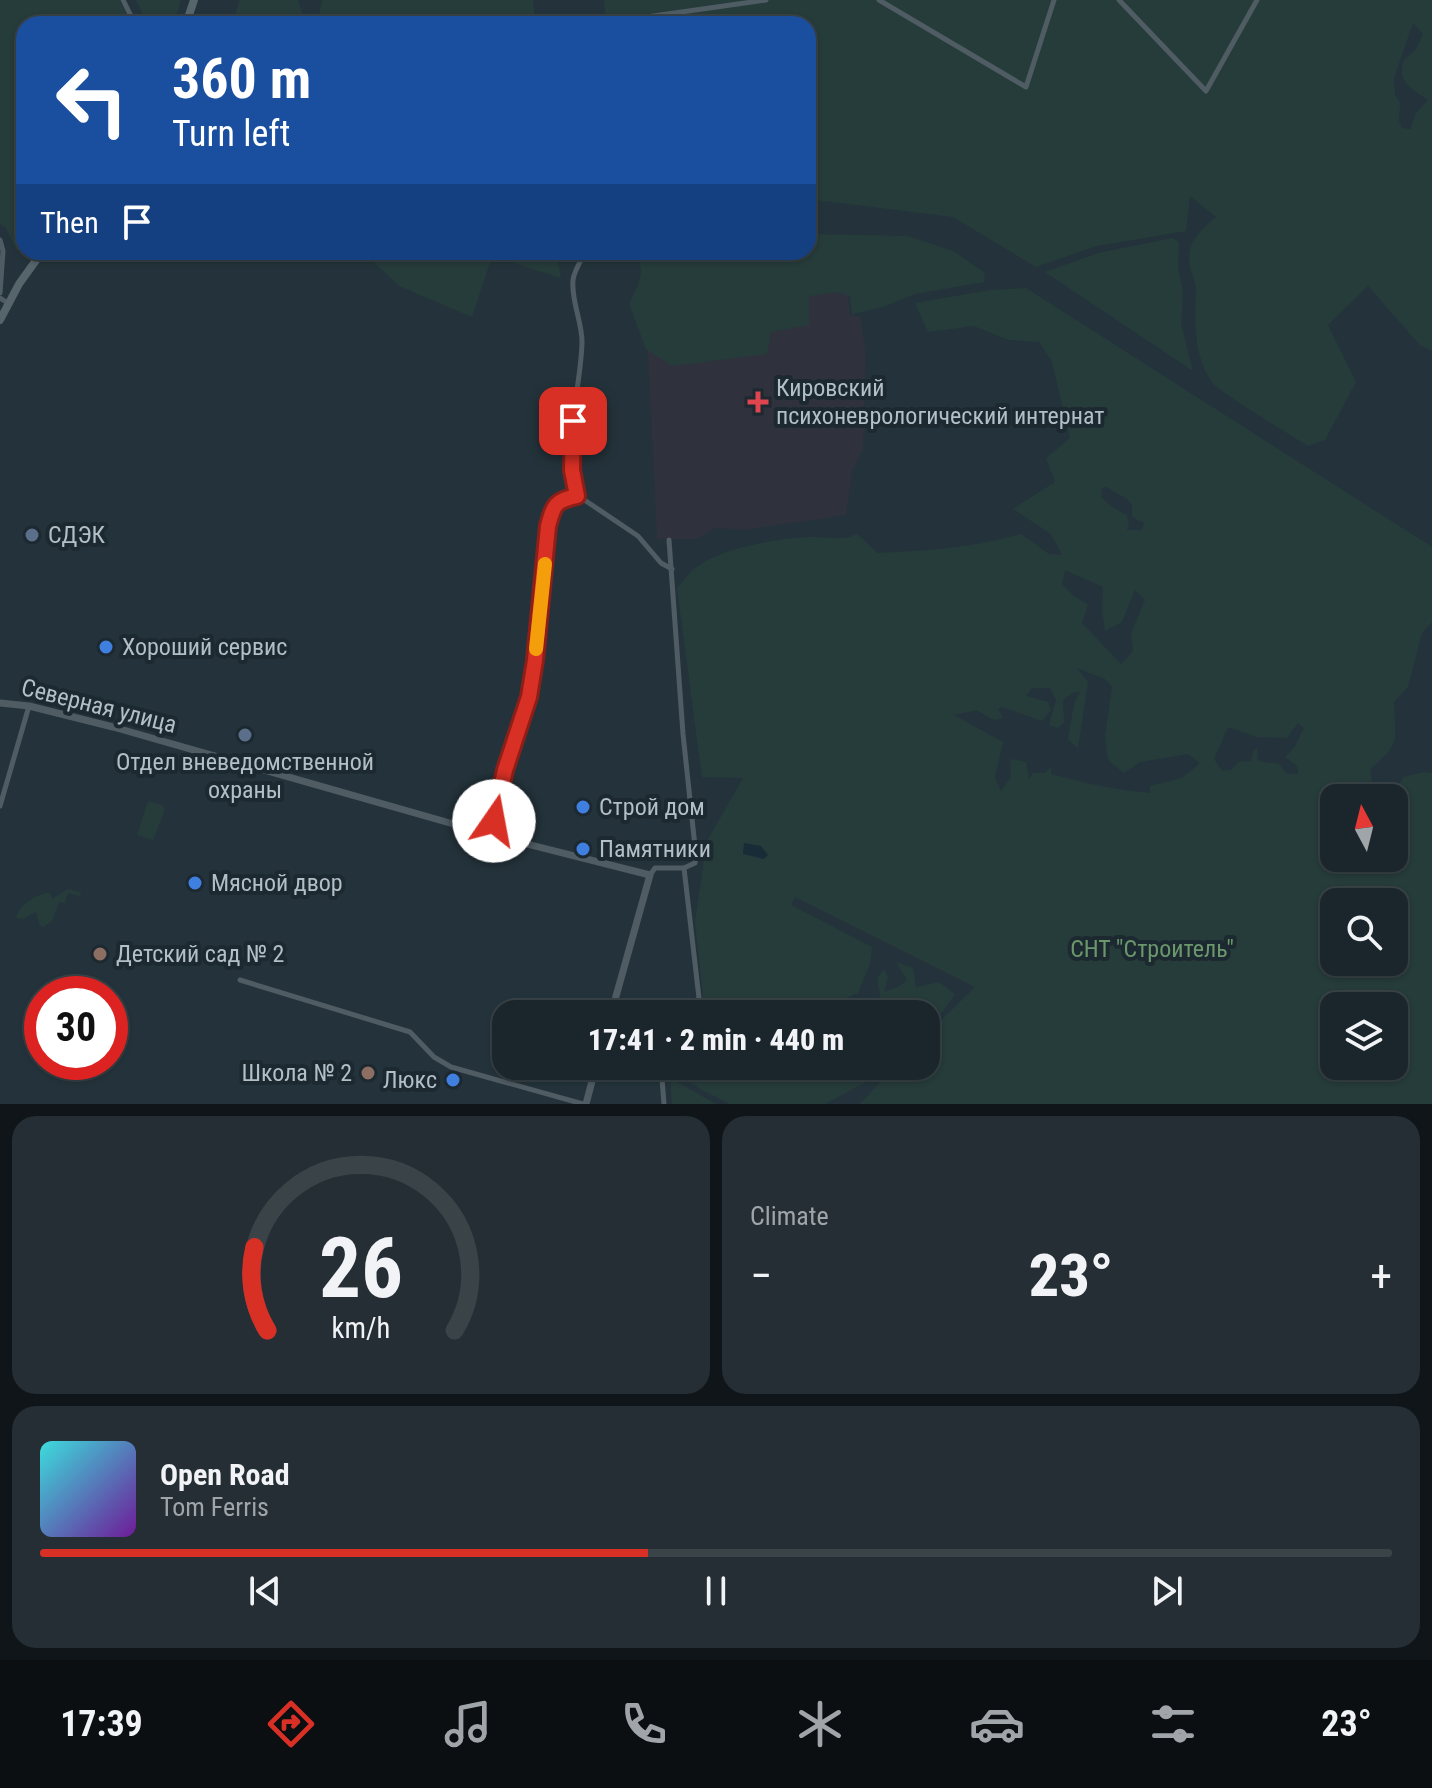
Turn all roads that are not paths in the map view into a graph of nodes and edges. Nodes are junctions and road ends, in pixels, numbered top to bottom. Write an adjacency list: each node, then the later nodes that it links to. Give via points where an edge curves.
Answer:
1 (766, 0): 6 (street)
2 (879, 0): 3 (street, via 1026,87)
3 (1054, 0)
4 (1119, 0): 5 (street, via 1206,91)
5 (1257, 0)
6 (653, 16)
7 (0, 240): 10 (street)
8 (35, 260): 10 (main road)
9 (581, 260): 12 (street, via 573,277 582,340 572,452)
10 (3, 298): 11 (main road)
11 (0, 320)
12 (577, 496): 14 (street, via 638,536); 18 (street, via 554,506 548,526 529,697)
13 (669, 540): 14 (street)
14 (672, 569): 19 (street, via 696,856 695,863)
15 (0, 703): 16 (street, Северная улица)
16 (29, 706): 17 (street); 18 (street, Северная улица)
17 (0, 806)
18 (491, 835): 20 (street, Северная улица)
19 (684, 868): 20 (street, via 655,868); 23 (street)
20 (650, 875): 22 (street)
21 (240, 980): 26 (street, via 410,1032 451,1067)
22 (615, 1000)
23 (697, 1000)
24 (592, 1080): 26 (street)
25 (662, 1080): 27 (street)
26 (584, 1104)
27 (664, 1104)

